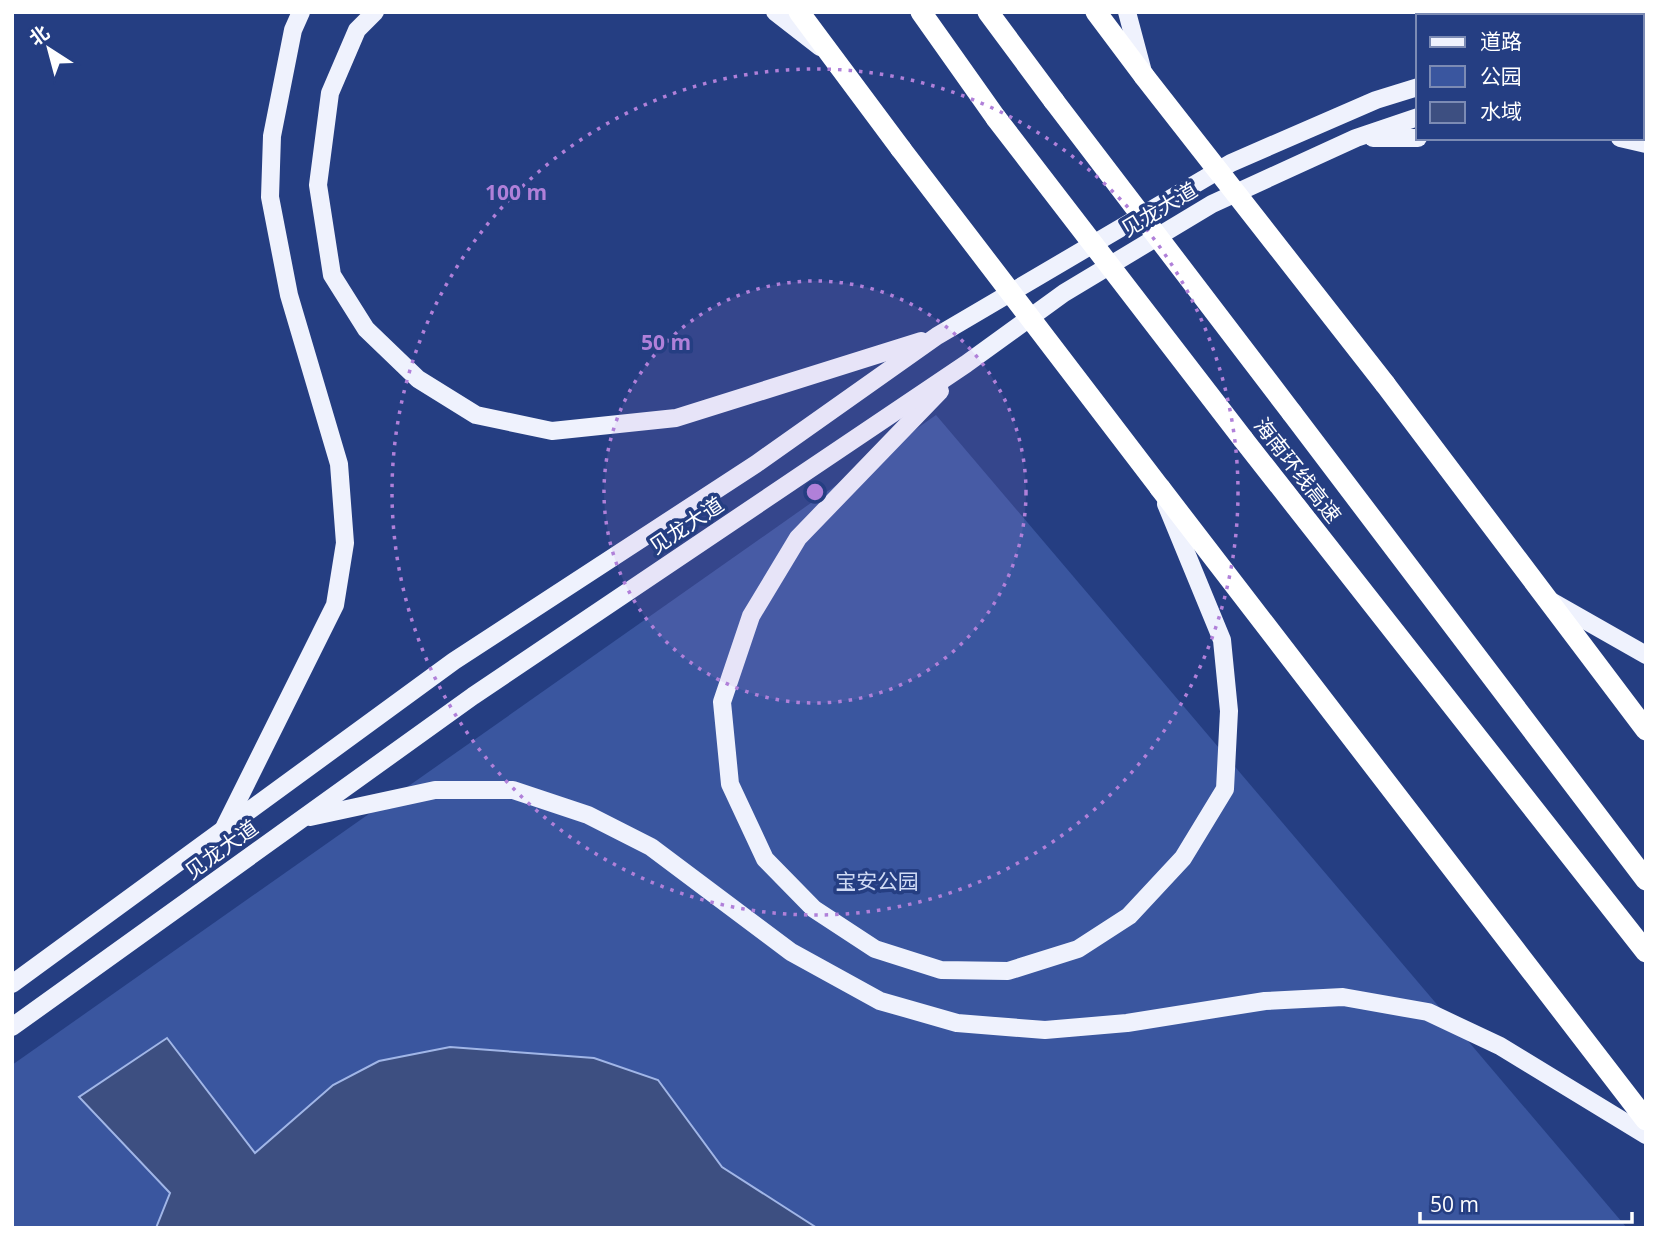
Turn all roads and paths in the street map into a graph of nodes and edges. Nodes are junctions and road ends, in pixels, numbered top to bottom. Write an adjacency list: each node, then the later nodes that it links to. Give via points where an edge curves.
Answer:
1 (301, 12): 26 (main road, via 293,30 272,136 270,197 289,295 339,464 345,543 335,605)
2 (374, 12): 19 (main road, via 357,30 330,93 318,185 332,275 366,330 418,379 476,415 552,431 676,418)
3 (775, 12): 9 (main road)
4 (799, 12): 9 (highway)
5 (921, 12): 28 (highway, 海南环线高速, bridge, via 996,118 1243,439)
6 (988, 12): 27 (highway, 海南环线高速, bridge)
7 (1096, 12): 11 (highway)
8 (1128, 12): 11 (main road)
9 (832, 56): 21 (highway, bridge)
10 (1416, 74): 13 (main road)
11 (1144, 76): 22 (highway, bridge)
12 (1416, 88): 13 (main road, 见龙大道)
13 (1376, 100): 19 (main road, 见龙大道, via 1231,163)
14 (1416, 118): 15 (main road, 见龙大道)
15 (1356, 138): 16 (main road); 20 (main road, 见龙大道, via 1212,204 1064,293)
16 (1416, 138)
17 (1629, 140): 18 (main road)
18 (1646, 144)
19 (937, 336): 26 (main road, 见龙大道, via 757,464 454,661)
20 (966, 365): 21 (main road, via 798,538 751,616 722,702 730,784 765,859 814,909 875,949 941,970 1008,971 1078,949 1129,916 1183,858 1225,789 1229,711 1222,640); 25 (main road, 见龙大道, via 473,696)
21 (1160, 488): 31 (highway)
22 (1546, 598): 23 (main road); 24 (highway)
23 (1646, 654)
24 (1646, 730)
25 (303, 818): 30 (main road, 见龙大道); 32 (main road, via 435,790 513,790 588,815 651,847 791,953 880,1001 957,1023 1045,1030 1128,1023 1265,1001 1343,997 1428,1012 1500,1046)
26 (223, 830): 29 (main road, 见龙大道)
27 (1646, 880)
28 (1646, 952)
29 (12, 984)
30 (12, 1027)
31 (1646, 1119)
32 (1646, 1135)

